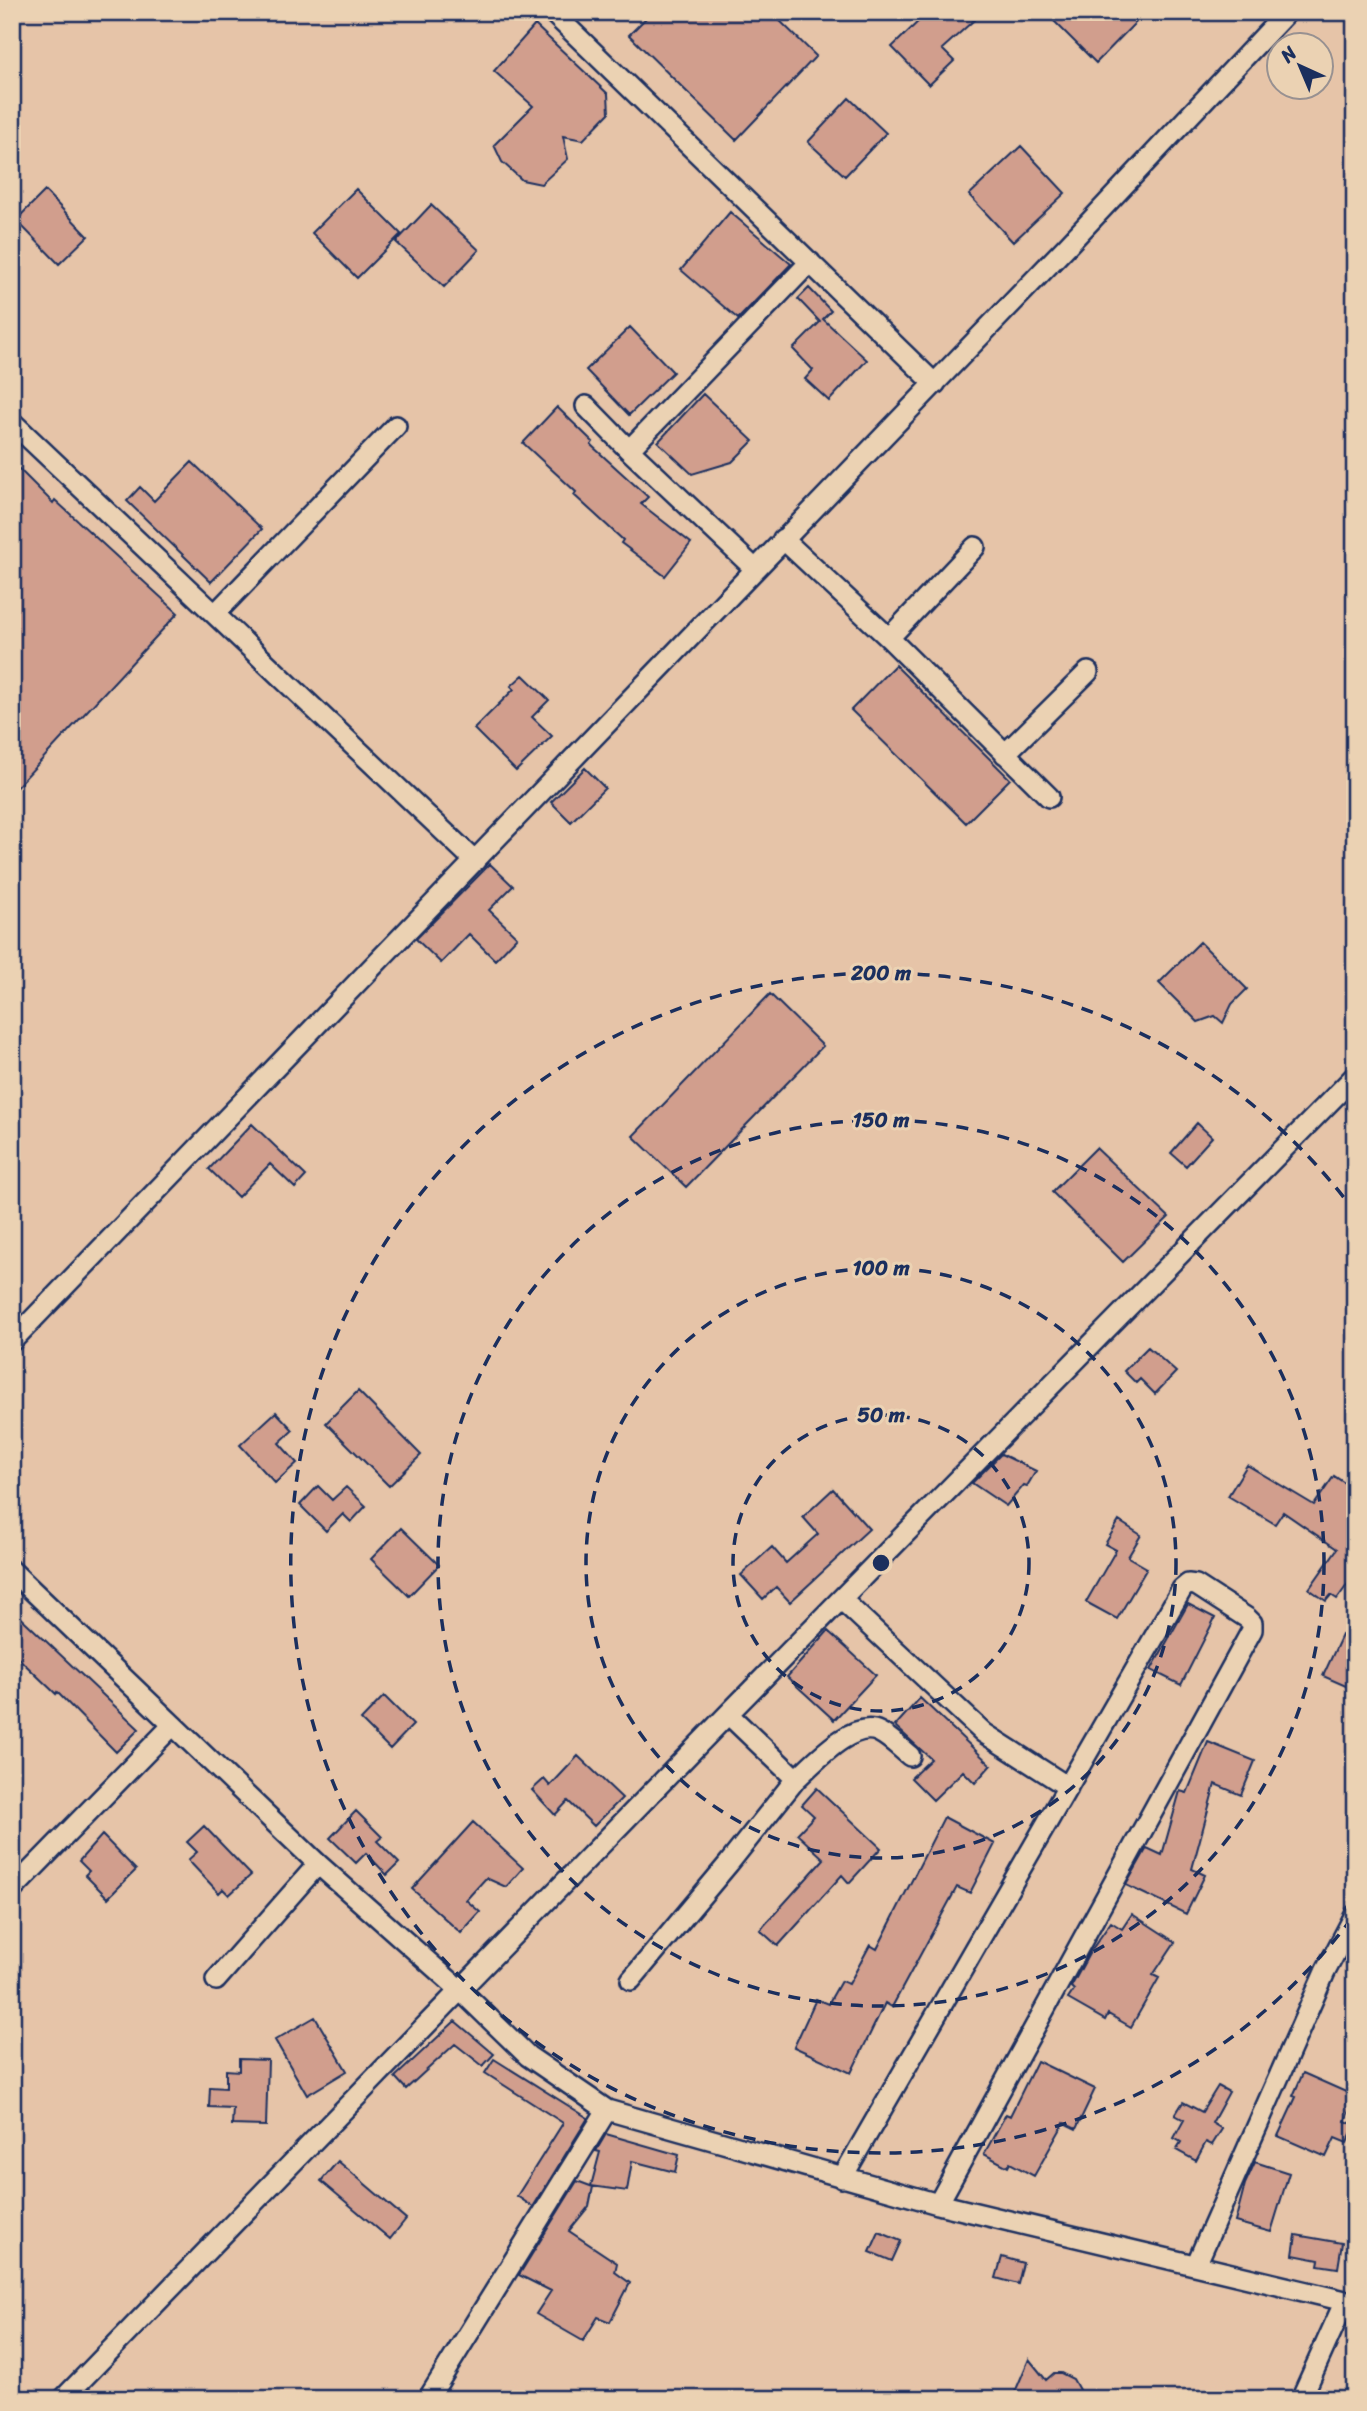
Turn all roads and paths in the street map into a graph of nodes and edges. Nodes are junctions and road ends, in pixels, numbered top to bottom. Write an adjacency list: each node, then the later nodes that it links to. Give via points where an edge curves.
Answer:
1 (552, 12): 3 (street)
2 (1287, 12): 4 (street)
3 (810, 262): 4 (street); 8 (street)
4 (935, 384): 9 (street)
5 (586, 406): 8 (street)
6 (12, 422): 12 (street)
7 (396, 426): 12 (street)
8 (629, 450): 11 (street)
9 (783, 539): 11 (street); 13 (street)
10 (975, 547): 13 (street)
11 (755, 569): 17 (street)
12 (215, 614): 17 (street)
13 (890, 638): 15 (street)
14 (1088, 672): 15 (street)
15 (1005, 754): 16 (street)
16 (1049, 797)
17 (475, 861): 19 (street)
18 (1352, 1085): 21 (street)
19 (12, 1341)
20 (12, 1571): 23 (street)
21 (841, 1599): 22 (street); 26 (street, via 984,1732)
22 (728, 1714): 25 (street); 32 (street)
23 (173, 1725): 27 (street); 28 (street)
24 (910, 1756): 25 (street, via 877,1731 861,1729)
25 (796, 1779): 31 (street)
26 (1068, 1787): 34 (street); 35 (street, via 1182,1589 1196,1585 1252,1623)
27 (318, 1864): 30 (street); 32 (street)
28 (12, 1890)
29 (1355, 1915): 36 (street, via 1325,1972)
30 (216, 1980)
31 (631, 1980)
32 (460, 1990): 33 (street, via 528,2056); 38 (street)
33 (607, 2110): 34 (street); 39 (street)
34 (842, 2178): 35 (street)
35 (938, 2204): 36 (street)
36 (1196, 2265): 37 (street)
37 (1350, 2301): 40 (street)
38 (63, 2399)
39 (428, 2399)
40 (1301, 2399)

